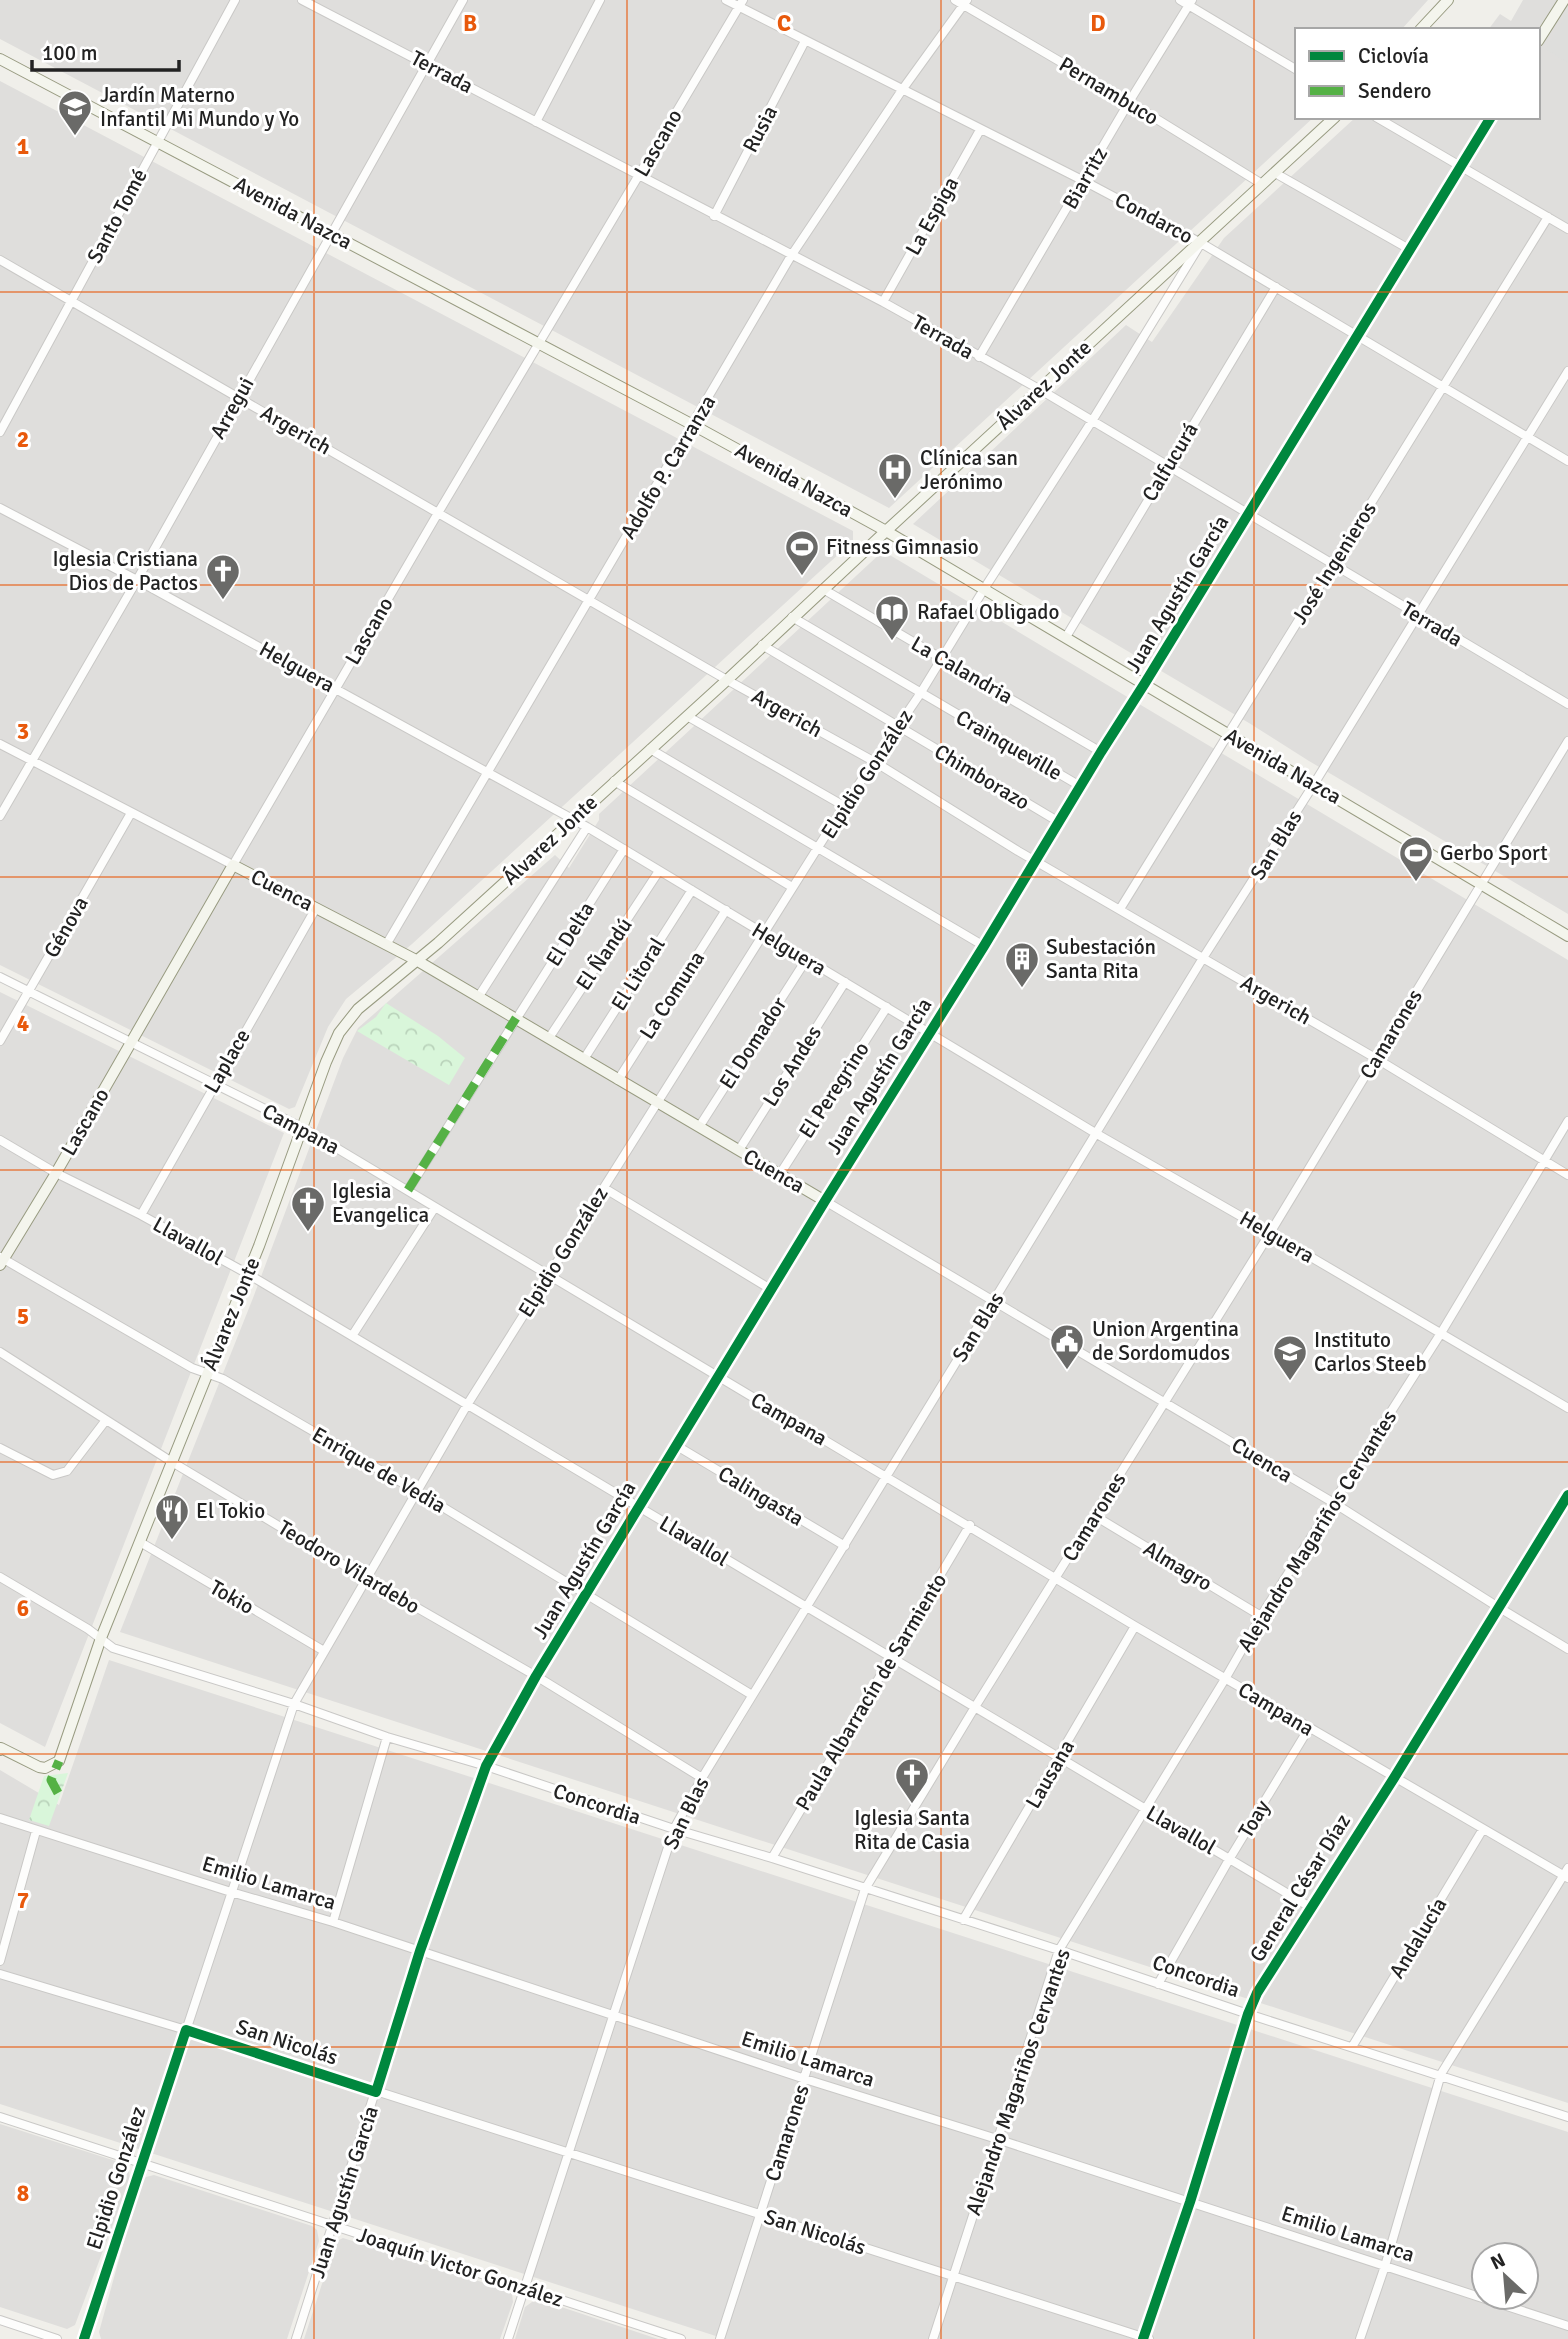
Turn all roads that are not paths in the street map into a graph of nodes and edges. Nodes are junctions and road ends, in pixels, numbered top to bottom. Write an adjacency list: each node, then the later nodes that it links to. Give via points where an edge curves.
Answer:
1 (235, 0): 26 (street, Santo Tomé)
2 (302, 0): 17 (street, Terrada)
3 (463, 0): 17 (street, Arregui)
4 (600, 0): 24 (street)
5 (726, 0): 10 (street, Condarco)
6 (955, 0): 11 (street, Pernambuco)
7 (1180, 0): 12 (street)
8 (1448, 0): 13 (street)
9 (1564, 0): 14 (street)
10 (740, 3): 15 (street, Condarco); 29 (street, Lascano)
11 (965, 3): 19 (street, Adolfo P. Carranza); 20 (street, Pernambuco)
12 (1190, 3): 18 (street); 20 (street, Biarritz)
13 (1422, 28)
14 (1540, 38)
15 (805, 41): 19 (street, Condarco); 32 (street, Rusia)
16 (0, 59): 26 (street, Avenida Nazca)
17 (428, 64): 24 (street, Terrada); 35 (street, Arregui)
18 (1295, 69)
19 (902, 90): 25 (street, Condarco); 38 (street, Adolfo P. Carranza)
20 (1129, 102): 30 (street, Biarritz); 31 (street, Pernambuco)
21 (1333, 119): 28 (street, Álvarez Jonte)
22 (1379, 119): 27 (street)
23 (1490, 119): 27 (street, Juan Agustín García)
24 (536, 122): 29 (street, Terrada)
25 (980, 130): 30 (street, Condarco); 42 (street, La Espiga)
26 (158, 141): 35 (street, Avenida Nazca); 41 (street, Santo Tomé)
27 (1461, 166): 33 (street); 37 (street, Juan Agustín García)
28 (1275, 173): 31 (street, Álvarez Jonte); 37 (street)
29 (639, 176): 32 (street, Terrada); 44 (street, Lascano)
30 (1084, 180): 36 (street, Condarco); 45 (street, Biarritz)
31 (1262, 184): 36 (street, Álvarez Jonte)
32 (714, 216): 38 (street, Terrada)
33 (1548, 217): 34 (street); 47 (street, José Ingenieros)
34 (1568, 229)
35 (332, 234): 44 (street, Avenida Nazca); 49 (street, Arregui)
36 (1201, 243): 40 (street, Condarco); 48 (street, Álvarez Jonte); 50 (street, Elpidio González)
37 (1409, 250): 43 (street, Juan Agustín García)
38 (791, 256): 42 (street, Terrada); 51 (street, Adolfo P. Carranza)
39 (0, 260): 41 (street, Argerich)
40 (1276, 287): 43 (street, Condarco); 55 (street, Calfucurá)
41 (72, 301): 49 (street, Argerich); 52 (street, Santo Tomé)
42 (883, 303): 45 (street, Terrada)
43 (1358, 336): 47 (street, Condarco); 58 (street, Juan Agustín García)
44 (539, 344): 51 (street, Avenida Nazca); 57 (street, Lascano)
45 (979, 357): 48 (street, Terrada)
46 (1568, 371): 53 (street, San Blas)
47 (1444, 387): 53 (street, Condarco); 60 (street, José Ingenieros)
48 (1039, 389): 50 (street, Terrada); 59 (street, Álvarez Jonte)
49 (238, 396): 57 (street, Argerich); 61 (street, Arregui)
50 (1092, 421): 55 (street, Terrada); 63 (street, Elpidio González)
51 (692, 425): 59 (street, Avenida Nazca); 64 (street, Adolfo P. Carranza)
52 (0, 432)
53 (1528, 438): 54 (street, Condarco); 65 (street, San Blas)
54 (1568, 461)
55 (1167, 466): 58 (street, Terrada); 67 (street, Calfucurá)
56 (0, 508): 61 (street, Helguera)
57 (438, 513): 64 (street, Argerich); 72 (street, Lascano)
58 (1248, 514): 60 (street, Terrada); 71 (street, Juan Agustín García)
59 (886, 531): 62 (street, Álvarez Jonte); 63 (street, Avenida Nazca)
60 (1332, 563): 65 (street, Terrada); 77 (street, José Ingenieros)
61 (136, 580): 72 (street, Helguera); 82 (street, Arregui)
62 (823, 589): 66 (street, Álvarez Jonte); 69 (street, La Calandria)
63 (984, 589): 67 (street, Avenida Nazca); 69 (street, Elpidio González)
64 (589, 599): 70 (street, Argerich); 84 (street, Adolfo P. Carranza)
65 (1417, 616): 74 (street, Terrada); 86 (street, San Blas)
66 (792, 618): 68 (street, Álvarez Jonte); 73 (street, Crainqueville)
67 (1066, 637): 71 (street, Avenida Nazca)
68 (762, 645): 70 (street, Álvarez Jonte); 76 (street, Chimborazo)
69 (942, 658): 73 (street, Elpidio González); 81 (street, La Calandria)
70 (727, 680): 75 (street, Álvarez Jonte); 83 (street, Argerich)
71 (1145, 683): 77 (street, Avenida Nazca); 81 (street, Juan Agustín García)
72 (335, 688): 84 (street, Helguera); 97 (street, Lascano)
73 (920, 694): 76 (street, Elpidio González); 87 (street, Crainqueville)
74 (1568, 704)
75 (687, 716): 80 (street, Álvarez Jonte); 88 (street)
76 (897, 727): 83 (street, Elpidio González); 92 (street, Chimborazo)
77 (1229, 734): 86 (street, Avenida Nazca); 103 (street, José Ingenieros)
78 (1568, 741): 99 (street, Camarones)
79 (0, 744): 82 (street, Cuenca)
80 (650, 749): 85 (street, Álvarez Jonte); 95 (street)
81 (1101, 752): 87 (street, Juan Agustín García)
82 (30, 760): 89 (street, Cuenca); 90 (street, Arregui)
83 (875, 762): 88 (street, Elpidio González); 96 (street, Argerich)
84 (487, 773): 91 (street, Helguera); 107 (street, Adolfo P. Carranza)
85 (614, 781): 91 (street, Álvarez Jonte); 100 (street)
86 (1314, 784): 99 (street, Avenida Nazca); 109 (street, San Blas)
87 (1080, 786): 92 (street, Juan Agustín García)
88 (844, 806): 95 (street, Elpidio González)
89 (131, 813): 97 (street, Cuenca); 114 (street, Génova)
90 (0, 816)
91 (572, 819): 93 (street, Helguera); 110 (street, Álvarez Jonte)
92 (1059, 822): 96 (street, Juan Agustín García)
93 (587, 827): 94 (street, Helguera); 115 (street)
94 (624, 849): 98 (street, Helguera); 117 (street, El Delta)
95 (818, 850): 100 (street, Elpidio González); 108 (street)
96 (1035, 860): 103 (street, Argerich); 108 (street, Juan Agustín García)
97 (233, 865): 102 (street, Cuenca); 121 (street, Lascano)
98 (659, 871): 101 (street, Helguera); 119 (street, El Ñandú)
99 (1481, 883): 106 (street, Avenida Nazca); 123 (street, Camarones)
100 (792, 887): 105 (street, Elpidio González)
101 (692, 890): 104 (street, Helguera); 122 (street, El Litoral)
102 (316, 908): 107 (street, Cuenca); 125 (street, Laplace)
103 (1119, 909): 109 (street, Argerich)
104 (726, 910): 105 (street, Helguera); 124 (street, La Comuna)
105 (765, 934): 111 (street, Helguera); 126 (street, Elpidio González)
106 (1568, 936)
107 (386, 945): 110 (street, Cuenca)
108 (984, 946): 118 (street, Juan Agustín García)
109 (1203, 958): 123 (street, Argerich); 130 (street, San Blas)
110 (416, 960): 115 (street, Cuenca); 129 (street, Álvarez Jonte, via 345,1024)
111 (806, 960): 113 (street, Helguera); 128 (street, El Domador)
112 (0, 977): 114 (street, Campana)
113 (845, 982): 116 (street, Helguera); 132 (street, Los Andes)
114 (29, 992): 120 (street, Génova); 121 (street, Campana)
115 (479, 996): 117 (street, Cuenca)
116 (887, 1007): 118 (street, Helguera); 135 (street, El Peregrino)
117 (516, 1018): 119 (street, Cuenca); 138 (street, El Delta)
118 (929, 1031): 130 (street, Helguera); 139 (street, Juan Agustín García)
119 (549, 1038): 122 (street, Cuenca)
120 (0, 1041)
121 (130, 1042): 125 (street, Campana); 134 (street, Lascano)
122 (584, 1059): 124 (street, Cuenca)
123 (1377, 1059): 133 (street, Argerich); 142 (street, Camarones)
124 (618, 1080): 126 (street, Cuenca)
125 (214, 1084): 129 (street, Campana); 141 (street, Laplace)
126 (657, 1103): 128 (street, Cuenca); 137 (street, Elpidio González)
127 (1568, 1121): 133 (street, Alejandro Magariños Cervantes)
128 (699, 1126): 132 (street, Cuenca)
129 (303, 1128): 138 (street, Campana); 144 (street, Álvarez Jonte)
130 (1097, 1134): 142 (street, Helguera); 147 (street, San Blas)
131 (0, 1140): 134 (street, Llavallol)
132 (739, 1150): 135 (street, Cuenca)
133 (1544, 1161): 136 (street, Argerich); 148 (street, Alejandro Magariños Cervantes)
134 (56, 1173): 141 (street, Llavallol); 143 (street, Lascano)
135 (780, 1174): 139 (street, Cuenca)
136 (1568, 1175)
137 (604, 1188): 145 (street, Elpidio González); 146 (street)
138 (408, 1191): 140 (street, Campana)
139 (825, 1201): 146 (street, Juan Agustín García); 147 (street, Cuenca)
140 (435, 1207): 145 (street, Campana); 149 (street)
141 (141, 1215): 144 (street, Llavallol)
142 (1270, 1233): 148 (street, Helguera); 153 (street, Camarones)
143 (1, 1260): 151 (street, Enrique de Vedia)
144 (248, 1274): 149 (street, Llavallol); 151 (street, Álvarez Jonte)
145 (549, 1275): 152 (street, Campana); 154 (street, Elpidio González)
146 (772, 1290): 152 (street, Juan Agustín García)
147 (995, 1301): 153 (street, Cuenca); 160 (street, San Blas)
148 (1441, 1333): 155 (street, Helguera); 163 (street, Alejandro Magariños Cervantes)
149 (352, 1336): 154 (street, Llavallol)
150 (0, 1352): 156 (street, Teodoro Vilardebo)
151 (206, 1374): 159 (street, Álvarez Jonte); 161 (street, Enrique de Vedia, via 223,1379)
152 (718, 1377): 157 (street, Juan Agustín García); 160 (street, Campana)
153 (1164, 1402): 163 (street, Cuenca); 165 (street, Camarones)
154 (467, 1405): 161 (street, Elpidio González); 164 (street, Llavallol)
155 (1568, 1408)
156 (106, 1420): 158 (street, via 67,1471 53,1475); 159 (street, Teodoro Vilardebo)
157 (677, 1446): 164 (street, Juan Agustín García); 168 (street, Calingasta)
158 (0, 1448)
159 (172, 1462): 167 (street, Álvarez Jonte); 171 (street, Teodoro Vilardebo)
160 (886, 1476): 166 (street, Campana); 168 (street, San Blas)
161 (418, 1492): 171 (street, Elpidio González); 172 (street, Enrique de Vedia)
162 (1568, 1495): 173 (street, General César Díaz)
163 (1334, 1503): 173 (street, Cuenca); 175 (street, Alejandro Magariños Cervantes)
164 (639, 1508): 172 (street, Juan Agustín García); 174 (street, Llavallol)
165 (1095, 1516): 170 (street, Camarones); 175 (street, Almagro)
166 (970, 1525): 170 (street, Campana); 180 (street, Paula Albarracín de Sarmiento)
167 (139, 1542): 177 (street, Álvarez Jonte); 179 (street, Tokio)
168 (845, 1546): 174 (street, San Blas)
169 (0, 1577): 177 (street, Concordia)
170 (1056, 1577): 176 (street, Campana); 185 (street, Camarones)
171 (367, 1578): 179 (street, Elpidio González); 181 (street, Teodoro Vilardebo)
172 (587, 1593): 181 (street, Juan Agustín García); 183 (street, Enrique de Vedia)
173 (1499, 1607): 178 (street, Cuenca); 192 (street, General César Díaz)
174 (807, 1608): 180 (street, Llavallol); 183 (street, San Blas)
175 (1261, 1616): 182 (street, Alejandro Magariños Cervantes)
176 (1135, 1626): 182 (street, Campana); 189 (street, Lausana)
177 (101, 1638): 184 (street, Concordia, via 113,1648); 188 (street, Álvarez Jonte, via 59,1761 39,1768)
178 (1568, 1649)
179 (324, 1651): 184 (street, Elpidio González)
180 (891, 1658): 185 (street, Llavallol); 198 (street, Paula Albarracín de Sarmiento)
181 (536, 1676): 190 (street, Juan Agustín García); 191 (street, Teodoro Vilardebo)
182 (1226, 1679): 186 (street, Campana); 193 (street, Alejandro Magariños Cervantes)
183 (752, 1695): 191 (street, San Blas)
184 (294, 1704): 187 (street, Concordia); 202 (street, Elpidio González)
185 (975, 1707): 189 (street, Llavallol); 201 (street, Camarones)
186 (1309, 1728): 192 (street, Campana); 199 (street, Toay)
187 (387, 1737): 190 (street, Concordia); 205 (street)
188 (0, 1748)
189 (1060, 1757): 193 (street, Llavallol); 204 (street, Lausana)
190 (486, 1766): 195 (street, Concordia); 207 (street, Juan Agustín García)
191 (702, 1778): 195 (street, San Blas)
192 (1394, 1778): 196 (street, Campana); 203 (street, General César Díaz)
193 (1145, 1809): 199 (street, Llavallol); 206 (street, Alejandro Magariños Cervantes)
194 (0, 1818): 197 (street, Emilio Lamarca)
195 (674, 1829): 198 (street, Concordia); 211 (street, San Blas)
196 (1483, 1829): 200 (street, Campana); 214 (street, Andalucía)
197 (36, 1830): 202 (street, Emilio Lamarca); 208 (street)
198 (772, 1858): 201 (street, Concordia)
199 (1230, 1858): 203 (street, Llavallol); 210 (street, Toay)
200 (1566, 1874): 215 (street)
201 (865, 1889): 204 (street, Concordia); 216 (street, Camarones)
202 (231, 1892): 205 (street, Emilio Lamarca); 213 (street, Elpidio González)
203 (1310, 1907): 212 (street, General César Díaz)
204 (963, 1920): 206 (street, Concordia)
205 (333, 1922): 207 (street, Emilio Lamarca)
206 (1059, 1950): 210 (street, Concordia); 220 (street, Alejandro Magariños Cervantes)
207 (420, 1951): 211 (street, Emilio Lamarca); 217 (street, Juan Agustín García)
208 (0, 1961)
209 (0, 1974): 213 (street, San Nicolás)
210 (1158, 1984): 212 (street, Concordia)
211 (612, 2014): 216 (street, Emilio Lamarca); 221 (street, San Blas)
212 (1248, 2014): 214 (street, Concordia); 223 (street, General César Díaz)
213 (186, 2030): 217 (street, San Nicolás); 222 (street, Elpidio González)
214 (1352, 2047): 215 (street, Concordia)
215 (1441, 2074): 219 (street, Concordia); 226 (street)
216 (805, 2079): 220 (street, Emilio Lamarca); 224 (street, Camarones)
217 (376, 2091): 221 (street, San Nicolás); 225 (street, Juan Agustín García)
218 (0, 2117): 222 (street, Joaquín Victor González)
219 (1568, 2117)
220 (997, 2139): 223 (street, Emilio Lamarca); 227 (street, Alejandro Magariños Cervantes)
221 (568, 2152): 224 (street, San Nicolás); 228 (street, San Blas)
222 (141, 2163): 225 (street, Joaquín Victor González); 233 (street, Elpidio González)
223 (1190, 2202): 226 (street, Emilio Lamarca); 231 (street, General César Díaz)
224 (761, 2214): 227 (street, San Nicolás); 237 (street, Camarones)
225 (333, 2225): 228 (street, Joaquín Victor González); 234 (street, Juan Agustín García)
226 (1385, 2266): 230 (street, Emilio Lamarca); 239 (street)
227 (954, 2277): 231 (street, San Nicolás); 238 (street, Alejandro Magariños Cervantes)
228 (524, 2288): 235 (street, San Blas); 236 (street, Joaquín Victor González)
229 (0, 2320): 232 (street)
230 (1568, 2326)
231 (1145, 2338)
232 (57, 2339)
233 (84, 2339)
234 (296, 2339)
235 (508, 2339)
236 (681, 2339)
237 (720, 2339)
238 (933, 2339)
239 (1360, 2339)

